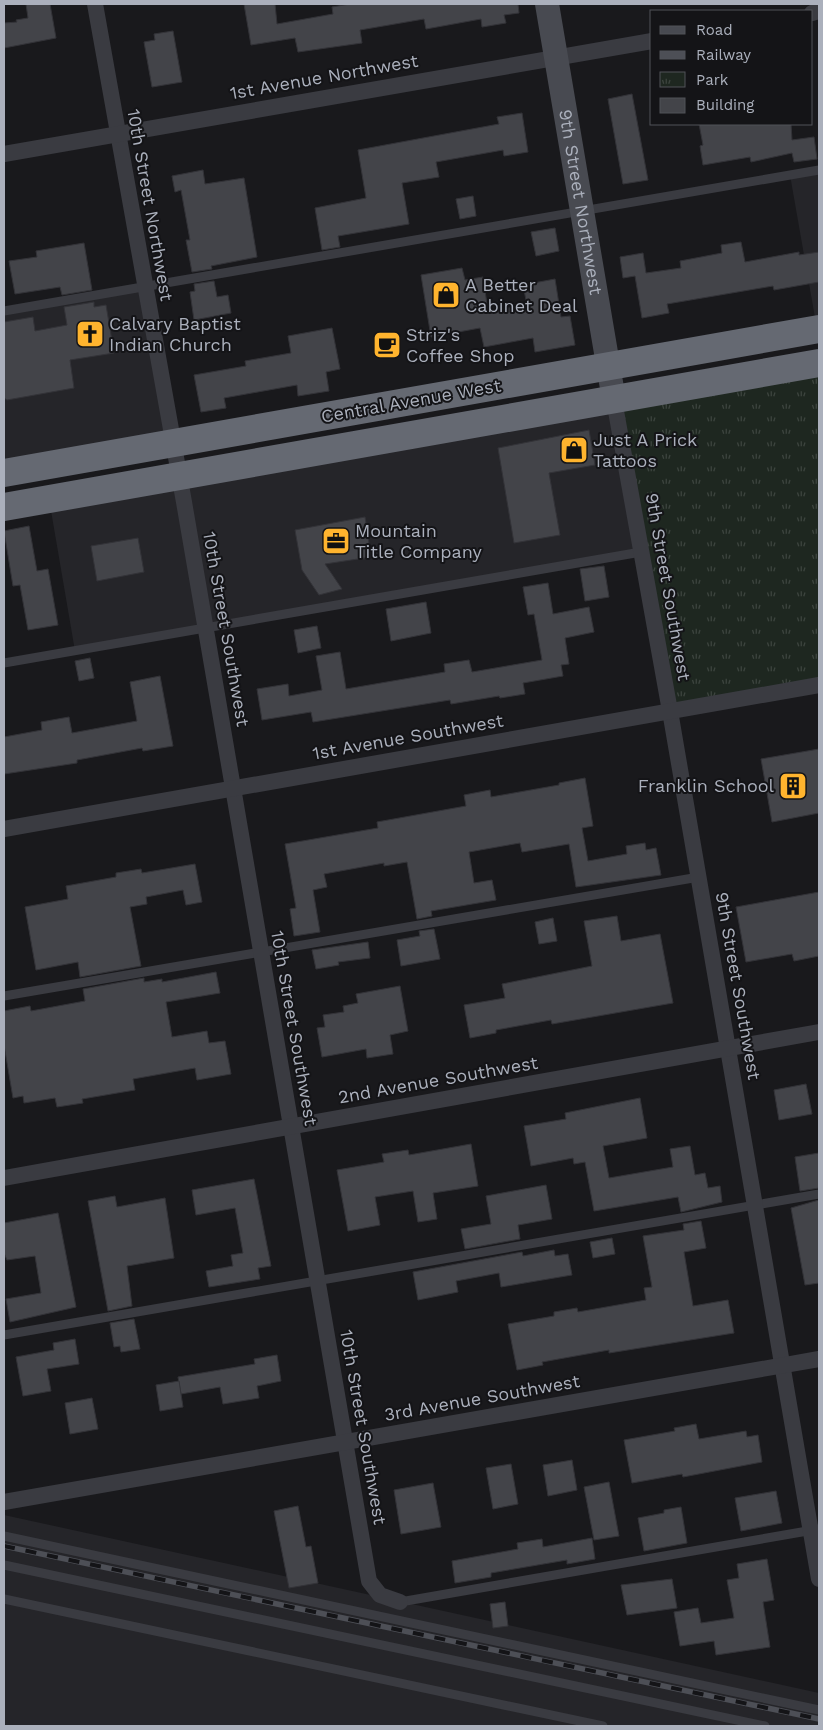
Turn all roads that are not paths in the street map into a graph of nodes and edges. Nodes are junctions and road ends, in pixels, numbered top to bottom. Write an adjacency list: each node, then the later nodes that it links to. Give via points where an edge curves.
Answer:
1 (95, 4): 5 (street, 10th Street Northwest)
2 (547, 4): 4 (street, 9th Street Northwest)
3 (650, 41): 4 (street, 1st Avenue Northwest)
4 (556, 57): 5 (street, 1st Avenue Northwest); 8 (street, 9th Street Northwest)
5 (117, 134): 6 (street, 1st Avenue Northwest); 9 (street, 10th Street Northwest)
6 (4, 154)
7 (819, 170): 8 (lane)
8 (583, 211): 9 (lane); 13 (street, 9th Street Northwest)
9 (145, 287): 10 (lane); 15 (street, 10th Street Northwest)
10 (4, 312)
11 (819, 329): 13 (highway, Central Avenue West)
12 (819, 364): 14 (highway, Central Avenue West)
13 (610, 365): 14 (street, 9th Street Northwest); 15 (highway, Central Avenue West)
14 (614, 400): 17 (highway, Central Avenue West); 19 (street, 9th Street Southwest)
15 (173, 444): 16 (highway, Central Avenue West); 17 (street, 10th Street Southwest)
16 (4, 473)
17 (179, 476): 18 (highway, Central Avenue West); 20 (street, 10th Street Southwest)
18 (4, 507)
19 (641, 552): 20 (lane); 23 (street, 9th Street Southwest)
20 (205, 628): 21 (lane); 24 (street, 10th Street Southwest)
21 (4, 663)
22 (819, 685): 23 (street, 1st Avenue Southwest)
23 (670, 711): 24 (street, 1st Avenue Southwest); 26 (street, 9th Street Southwest)
24 (233, 788): 25 (street, 1st Avenue Southwest); 27 (street, 10th Street Southwest)
25 (4, 829)
26 (699, 877): 27 (lane); 30 (street, 9th Street Southwest)
27 (261, 951): 28 (lane); 31 (street, 10th Street Southwest)
28 (4, 996)
29 (819, 1032): 30 (street, 2nd Avenue Southwest)
30 (728, 1048): 31 (street, 2nd Avenue Southwest); 34 (street, 9th Street Southwest)
31 (291, 1126): 32 (street, 2nd Avenue Southwest); 35 (street, 10th Street Southwest)
32 (4, 1178)
33 (819, 1194): 34 (lane)
34 (756, 1205): 35 (lane); 38 (street, 9th Street Southwest)
35 (317, 1280): 36 (lane); 39 (street, 10th Street Southwest)
36 (4, 1335)
37 (819, 1360): 38 (street, 3rd Avenue Southwest)
38 (784, 1366): 39 (street, 3rd Avenue Southwest); 41 (street, 9th Street Southwest)
39 (345, 1442): 40 (street, 3rd Avenue Southwest); 46 (street, 10th Street Southwest, via 369,1581 380,1595)
40 (4, 1502)
41 (816, 1530): 44 (street, 9th Street Southwest); 46 (lane)
42 (4, 1536): 47 (lane)
43 (4, 1565): 49 (lane)
44 (819, 1579)
45 (4, 1599): 48 (lane)
46 (400, 1602)
47 (819, 1710)
48 (603, 1726)
49 (765, 1726)

